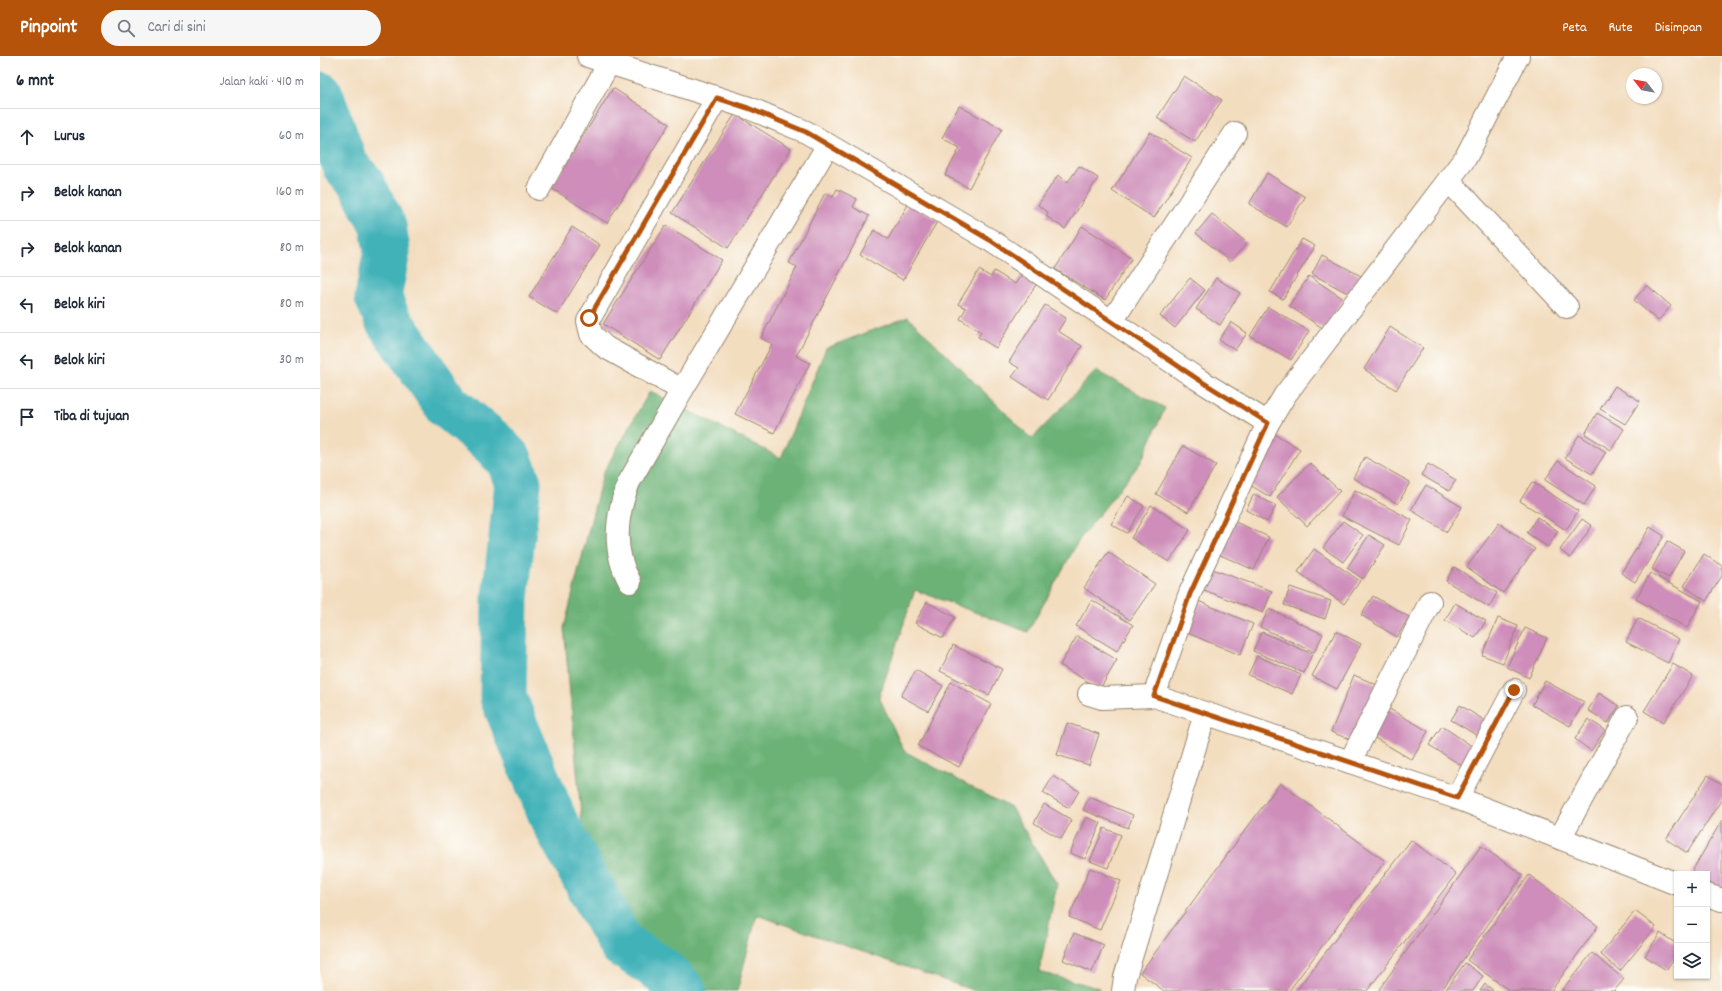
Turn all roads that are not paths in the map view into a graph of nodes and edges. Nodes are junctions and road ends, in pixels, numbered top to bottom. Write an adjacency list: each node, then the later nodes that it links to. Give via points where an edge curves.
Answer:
1 (588, 56): 3 (street)
2 (1518, 56): 7 (street, via 1475,141)
3 (609, 63): 4 (street); 8 (street)
4 (717, 98): 6 (street, via 806,132); 11 (street, via 588,321 591,334 605,347)
5 (1235, 133): 10 (street)
6 (828, 145): 10 (street, via 990,240); 11 (street)
7 (1449, 181): 9 (street); 12 (street, via 1285,395)
8 (539, 189)
9 (1567, 307)
10 (1112, 321): 12 (street)
11 (682, 390): 13 (street, via 622,498 618,519 619,548 622,564)
12 (1268, 423): 17 (street, via 1190,594)
13 (630, 582)
14 (1430, 602): 20 (street)
15 (1514, 690): 21 (street)
16 (1089, 694): 17 (street, via 1102,698)
17 (1154, 696): 18 (street)
18 (1206, 714): 20 (street); 26 (street)
19 (1627, 717): 22 (street)
20 (1350, 762): 21 (street)
21 (1457, 798): 22 (street)
22 (1560, 838): 23 (street)
23 (1674, 883)
24 (1710, 896): 25 (street)
25 (1722, 900)
26 (1123, 991)

